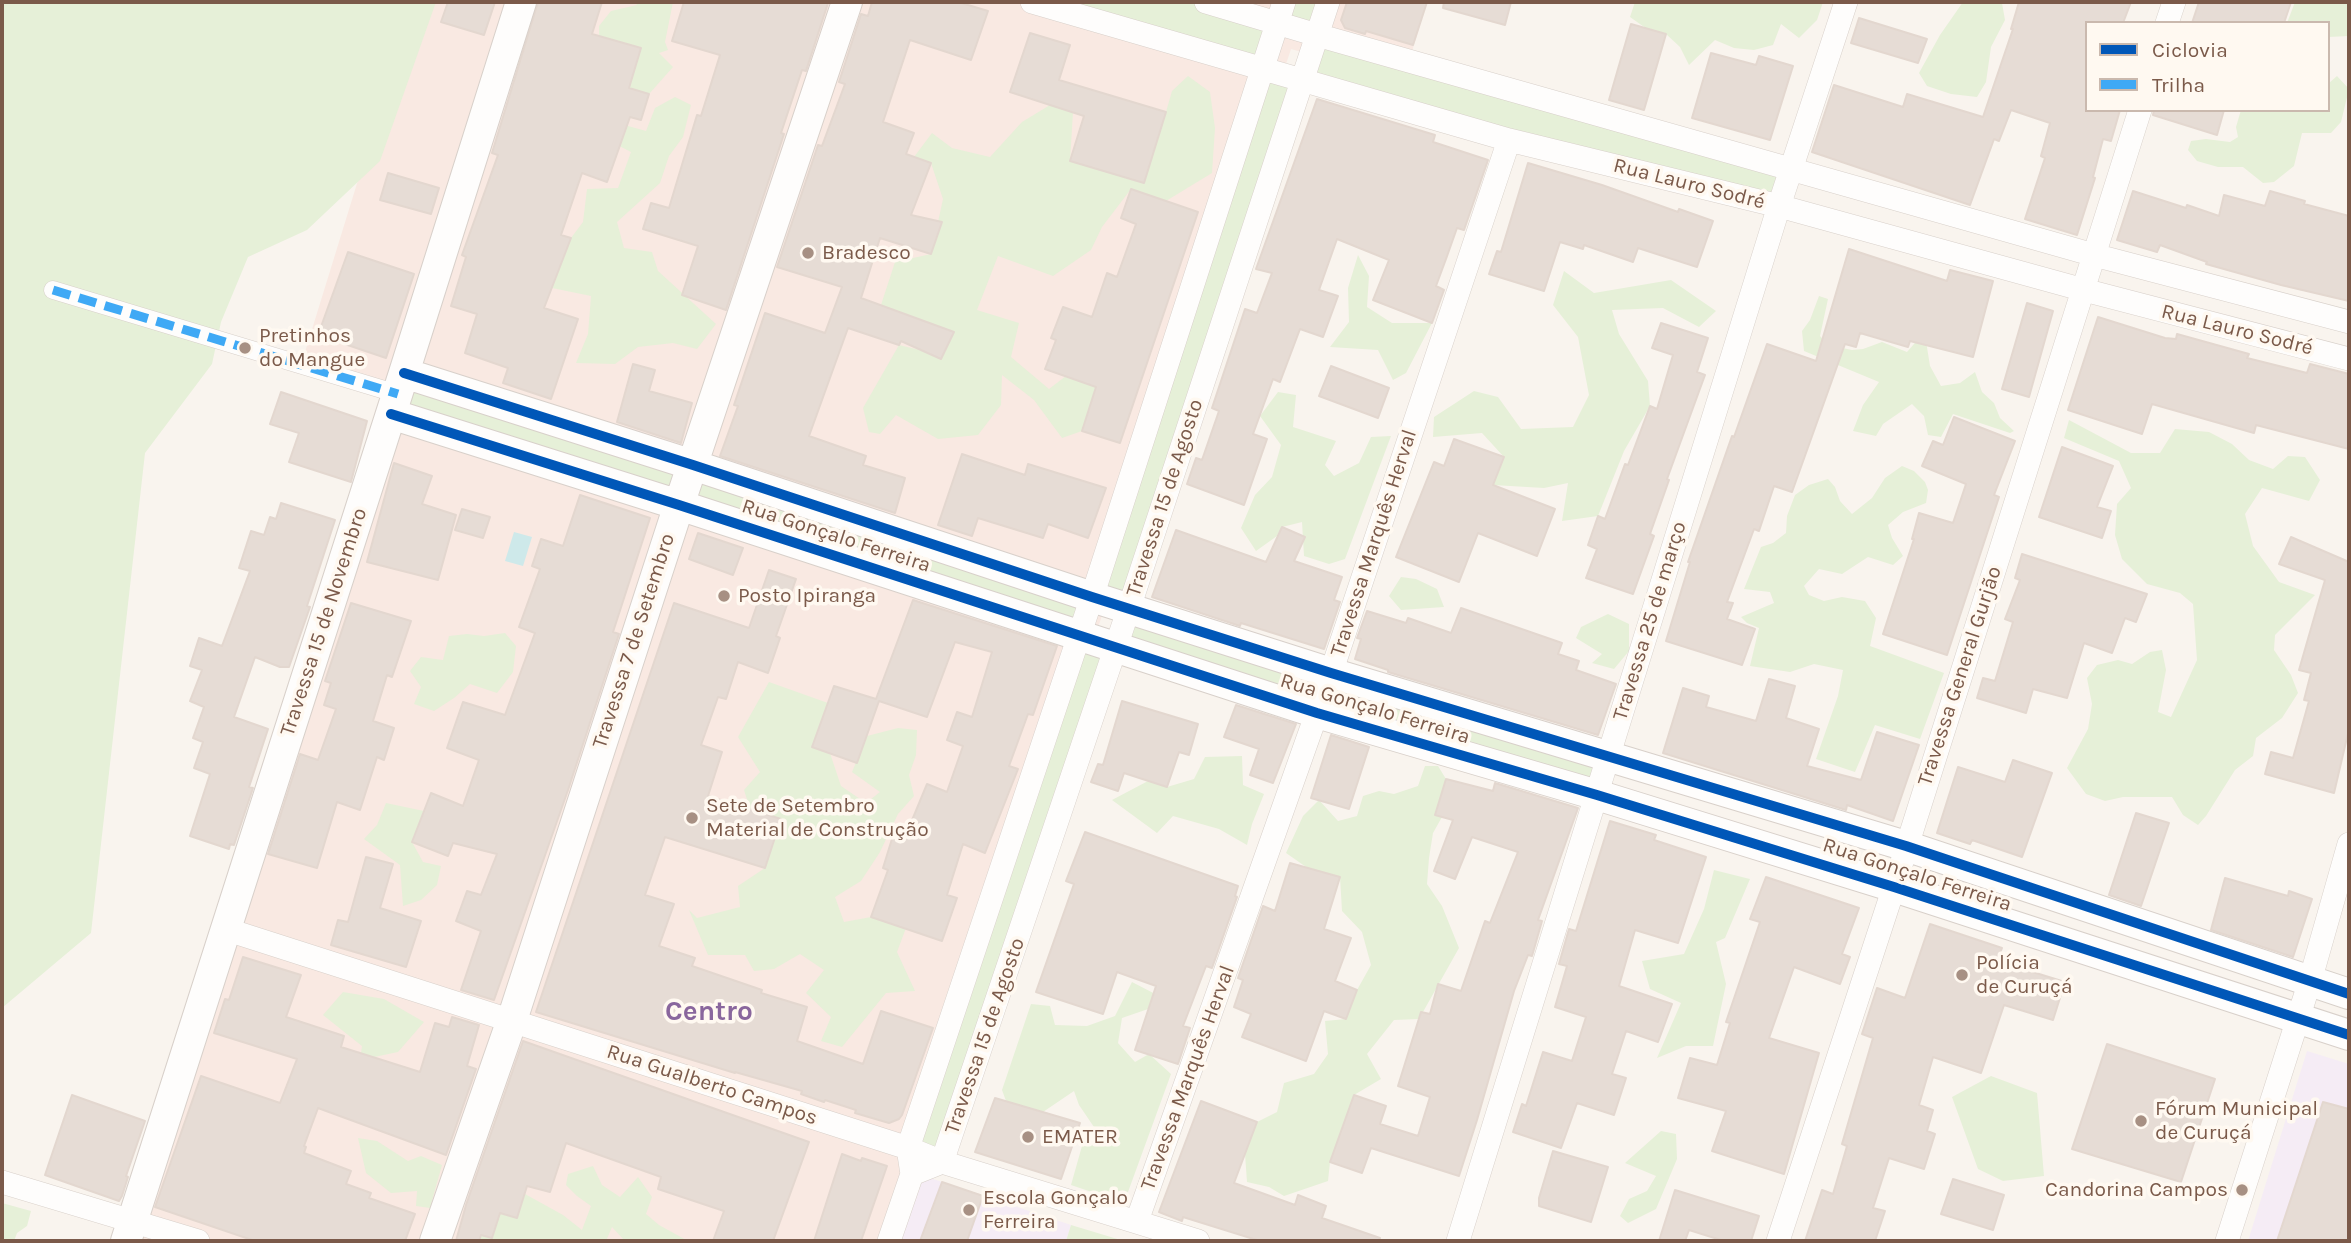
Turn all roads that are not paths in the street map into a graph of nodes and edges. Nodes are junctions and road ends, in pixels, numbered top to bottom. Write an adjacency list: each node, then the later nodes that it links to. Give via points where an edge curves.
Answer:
1 (521, 2): 22 (street, Travessa 15 de Novembro)
2 (847, 2): 23 (street, Travessa 7 de Setembro)
3 (1032, 2): 11 (street, Rua Lauro Sodré)
4 (1206, 2): 8 (street, Rua Lauro Sodré)
5 (1328, 2): 10 (street, Travessa 15 de Agosto)
6 (1846, 2): 15 (street, Travessa 25 de março)
7 (2174, 2): 9 (street)
8 (1281, 12): 10 (street, Rua Lauro Sodré); 11 (street, Travessa 15 de Agosto)
9 (2168, 21)
10 (1317, 36): 12 (street, Travessa 15 de Agosto); 15 (street, Rua Lauro Sodré)
11 (1264, 68): 12 (street, Rua Lauro Sodré); 25 (street, Travessa 15 de Agosto)
12 (1303, 81): 14 (street, Rua Lauro Sodré); 26 (street, Travessa 15 de Agosto)
13 (2139, 112): 17 (street, Travessa General Gurjão)
14 (1509, 140): 16 (street, Rua Lauro Sodré); 29 (street, Travessa Marquês Herval)
15 (1791, 170): 16 (street, Travessa 25 de março); 17 (street, Rua Lauro Sodré)
16 (1779, 206): 19 (street, Rua Lauro Sodré); 31 (street, Travessa 25 de março)
17 (2094, 255): 19 (street, Travessa General Gurjão); 20 (street, Rua Lauro Sodré)
18 (53, 290): 22 (street)
19 (2084, 290): 21 (street, Rua Lauro Sodré); 34 (street, Travessa General Gurjão)
20 (2349, 322)
21 (2349, 359)
22 (398, 394): 23 (street, Rua Gonçalo Ferreira); 24 (street, Rua Gonçalo Ferreira); 36 (street, Travessa 15 de Novembro)
23 (692, 464): 24 (street, Travessa 7 de Setembro); 25 (street, Rua Gonçalo Ferreira)
24 (679, 505): 27 (street, Rua Gonçalo Ferreira); 39 (street, Travessa 7 de Setembro)
25 (1092, 597): 26 (street, Rua Gonçalo Ferreira); 27 (street, Travessa 15 de Agosto)
26 (1129, 608): 28 (street, Travessa 15 de Agosto); 29 (street, Rua Gonçalo Ferreira)
27 (1078, 635): 28 (street, Rua Gonçalo Ferreira); 42 (street, Travessa 15 de Agosto)
28 (1116, 648): 30 (street, Rua Gonçalo Ferreira); 43 (street, Travessa 15 de Agosto)
29 (1331, 673): 30 (street, Travessa Marquês Herval); 31 (street, Rua Gonçalo Ferreira)
30 (1317, 713): 32 (street, Rua Gonçalo Ferreira); 46 (street, Travessa Marquês Herval)
31 (1608, 756): 32 (street, Travessa 25 de março); 34 (street, Rua Gonçalo Ferreira)
32 (1597, 795): 35 (street, Rua Gonçalo Ferreira); 52 (street, Travessa 25 de março)
33 (2349, 844): 37 (street)
34 (1906, 846): 35 (street, Travessa General Gurjão); 37 (street, Rua Gonçalo Ferreira)
35 (1894, 887): 40 (street, Rua Gonçalo Ferreira); 53 (street, Travessa General Gurjão)
36 (225, 929): 39 (street, Rua Gualberto Campos); 47 (street, Travessa 15 de Novembro)
37 (2310, 981): 38 (street, Rua Gonçalo Ferreira); 40 (street)
38 (2349, 994)
39 (512, 1020): 42 (street, Rua Gualberto Campos); 49 (street, Travessa 7 de Setembro)
40 (2297, 1020): 41 (street, Rua Gonçalo Ferreira); 54 (street)
41 (2349, 1035)
42 (908, 1148): 43 (street, Rua Gualberto Campos); 44 (street, Travessa 15 de Agosto)
43 (942, 1162): 44 (street, Travessa 15 de Agosto); 46 (street, Rua Gualberto Campos)
44 (912, 1174): 50 (street, Travessa 15 de Agosto)
45 (2, 1182): 47 (street)
46 (1137, 1221): 51 (street, Rua Gualberto Campos)
47 (129, 1232): 48 (street)
48 (198, 1241)
49 (435, 1241)
50 (889, 1241)
51 (1198, 1241)
52 (1458, 1241)
53 (1778, 1241)
54 (2227, 1241)

